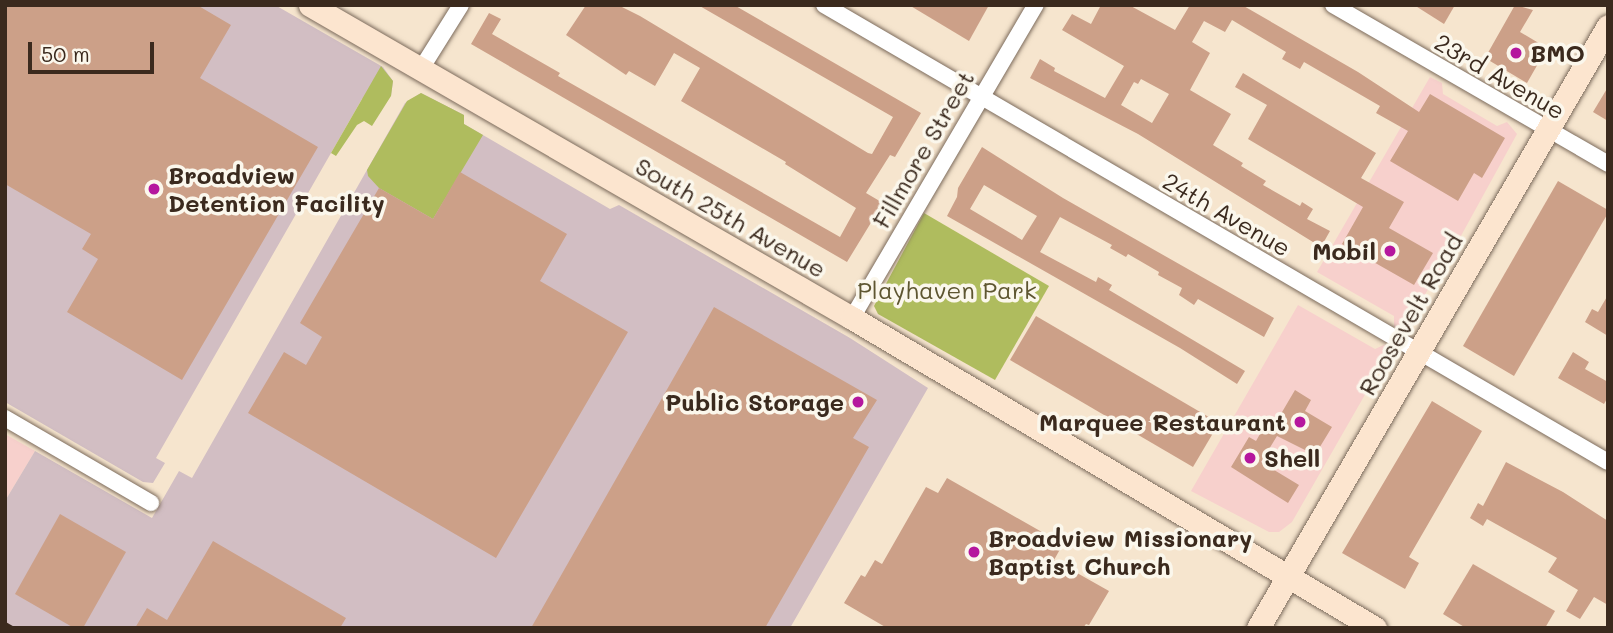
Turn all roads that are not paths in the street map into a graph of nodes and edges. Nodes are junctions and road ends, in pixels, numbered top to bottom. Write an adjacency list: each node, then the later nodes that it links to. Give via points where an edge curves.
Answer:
1 (310, 5): 7 (main road, South 25th Avenue)
2 (461, 5): 7 (street)
3 (824, 5): 8 (street, 24th Avenue)
4 (1036, 5): 8 (street, Fillmore Street)
5 (1333, 5): 9 (street, 23rd Avenue)
6 (1608, 26): 9 (main road, Roosevelt Road)
7 (421, 69): 11 (main road, South 25th Avenue)
8 (981, 97): 11 (street, Fillmore Street); 12 (street, 24th Avenue)
9 (1548, 130): 10 (street, 23rd Avenue); 12 (main road, Roosevelt Road)
10 (1608, 164)
11 (852, 318): 16 (main road, South 25th Avenue)
12 (1418, 352): 14 (street, 24th Avenue); 16 (main road, Roosevelt Road)
13 (5, 418): 15 (street)
14 (1608, 462)
15 (151, 503)
16 (1288, 577): 17 (main road, Roosevelt Road); 18 (main road, South 25th Avenue)
17 (1258, 628)
18 (1376, 628)

